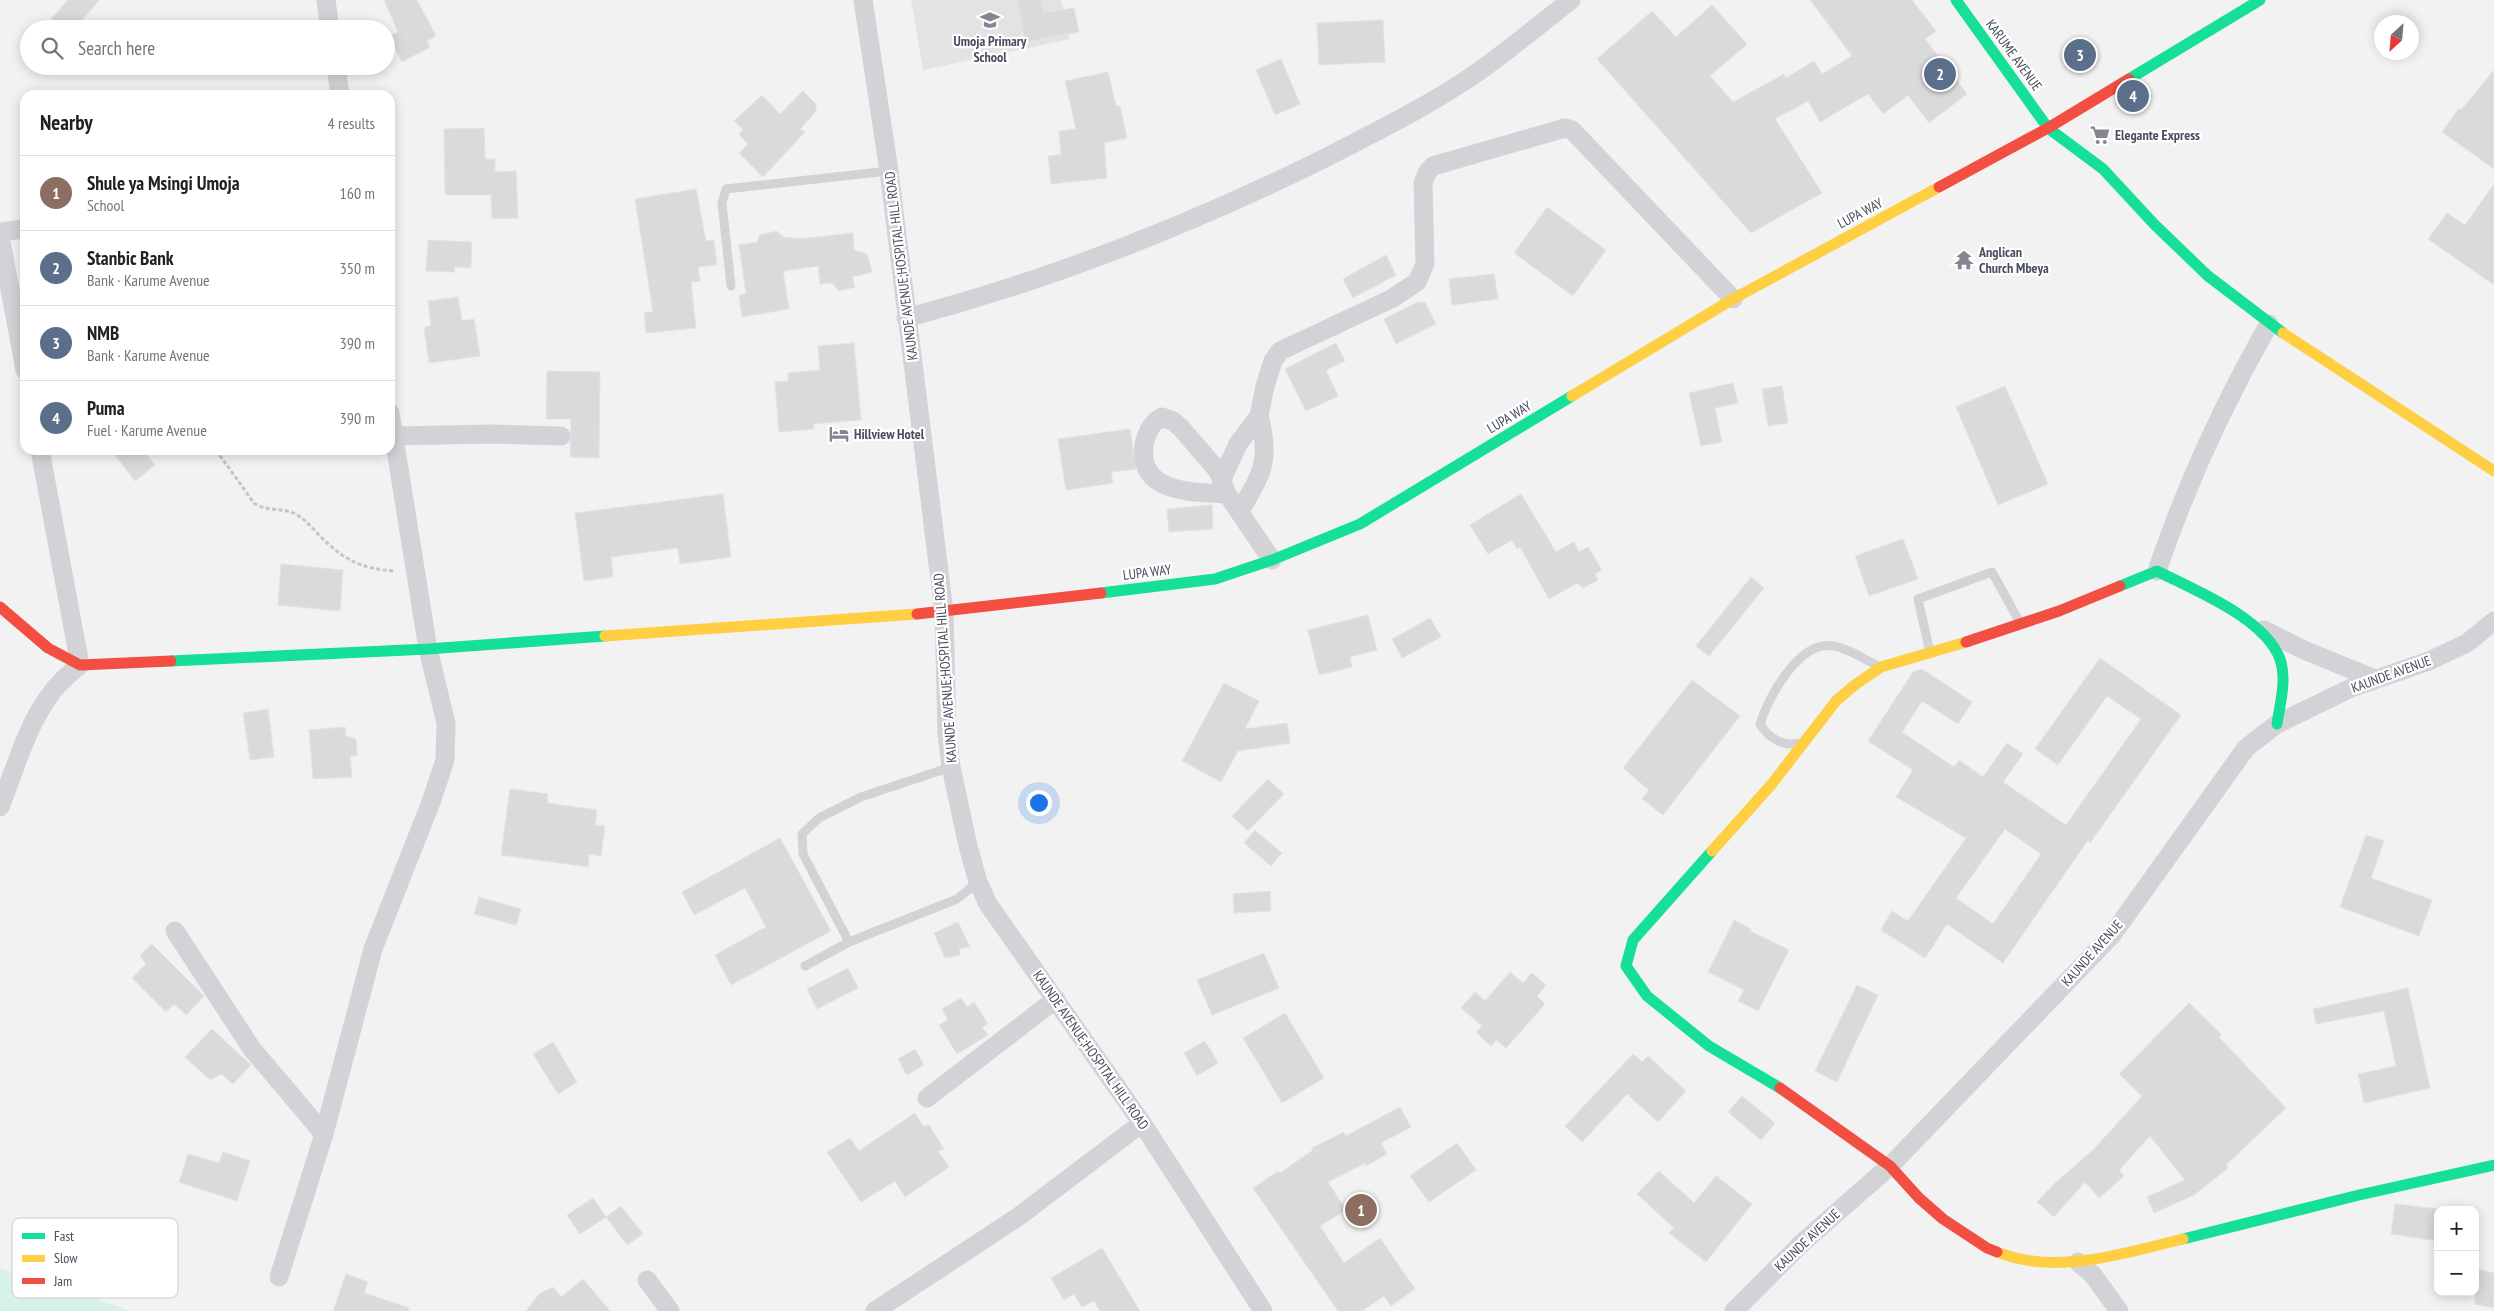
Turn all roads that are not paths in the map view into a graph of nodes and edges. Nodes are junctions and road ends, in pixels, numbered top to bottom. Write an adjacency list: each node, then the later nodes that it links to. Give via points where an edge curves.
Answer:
1 (326, 0): 6 (street)
2 (863, 0): 10 (street, KAUNDE AVENUE;HOSPITAL HILL ROAD)
3 (1571, 0): 16 (street, via 1474,74 1410,115 1277,182 1146,239 1010,288)
4 (1956, 0): 9 (street, KARUME AVENUE)
5 (2260, 0): 9 (street, LUPA WAY)
6 (329, 20)
7 (337, 75): 8 (street)
8 (339, 90)
9 (2048, 128): 15 (street, LUPA WAY); 17 (street, KARUME AVENUE, via 2103,169 2208,276)
10 (890, 170): 14 (lane, via 726,189 722,203); 16 (street, KAUNDE AVENUE;HOSPITAL HILL ROAD)
11 (20, 230): 12 (street)
12 (0, 232)
13 (0, 236): 18 (street)
14 (731, 286)
15 (1733, 299): 19 (street, via 1581,137 1566,128 1434,166 1423,183 1425,264 1417,282 1391,299 1280,351 1265,386); 27 (street, LUPA WAY, via 1360,524)
16 (906, 318): 30 (street, KAUNDE AVENUE;HOSPITAL HILL ROAD)
17 (2269, 324): 24 (street, KARUME AVENUE); 28 (street, via 2238,379 2176,515)
18 (20, 343)
19 (1260, 416): 25 (street, via 1238,444); 26 (street, via 1266,440 1265,461)
20 (395, 436): 21 (street)
21 (561, 436)
22 (395, 442): 34 (street)
23 (41, 455): 36 (street)
24 (2492, 472)
25 (1225, 486): 25 (street, via 1203,454 1173,421 1162,417 1154,421 1144,442 1144,452 1145,465 1157,482 1185,491); 26 (street)
26 (1240, 511): 27 (street)
27 (1272, 560): 30 (street, LUPA WAY, via 1215,579)
28 (2158, 571): 32 (street); 33 (street)
29 (0, 607): 36 (street, via 48,648)
30 (944, 612): 34 (street, LUPA WAY); 41 (street, KAUNDE AVENUE;HOSPITAL HILL ROAD, via 947,734)
31 (2494, 621): 38 (street, KAUNDE AVENUE, via 2460,647)
32 (2250, 622): 38 (street, via 2285,642); 39 (street, via 2272,645 2280,659 2282,672)
33 (2020, 624): 35 (street); 35 (lane, via 1992,572 1918,599)
34 (428, 649): 36 (street, LUPA WAY); 50 (street, via 446,723 445,760 373,949)
35 (1930, 651): 37 (street)
36 (80, 665): 42 (street, via 49,696 32,727)
37 (1881, 667): 40 (street, via 1836,701); 40 (lane, via 1833,646 1818,647 1805,654 1784,676 1760,724 1766,733 1782,743)
38 (2375, 679): 39 (street, KAUNDE AVENUE)
39 (2277, 724): 52 (street, KAUNDE AVENUE, via 2246,748 2112,935)
40 (1804, 741): 52 (street, via 1771,785 1633,940 1626,966 1647,996 1709,1046 1758,1073)
41 (951, 767): 43 (street, KAUNDE AVENUE;HOSPITAL HILL ROAD); 45 (lane, via 861,797 819,818 802,834 803,854)
42 (0, 807)
43 (978, 882): 45 (lane, via 957,899); 47 (street, KAUNDE AVENUE;HOSPITAL HILL ROAD, via 988,904)
44 (175, 930): 50 (street, via 252,1049)
45 (849, 942): 46 (lane)
46 (805, 966)
47 (1056, 999): 48 (street); 49 (street, KAUNDE AVENUE;HOSPITAL HILL ROAD)
48 (927, 1098)
49 (1142, 1122): 57 (street, via 1018,1217); 58 (street, KAUNDE AVENUE;HOSPITAL HILL ROAD)
50 (324, 1134): 54 (street)
51 (2494, 1165): 53 (street)
52 (1890, 1166): 53 (street, via 1931,1208 1987,1248 2007,1256 2041,1262); 59 (street, KAUNDE AVENUE, via 1802,1243)
53 (2078, 1262): 60 (street, via 2093,1275)
54 (279, 1277)
55 (647, 1280): 56 (street)
56 (670, 1311)
57 (875, 1311)
58 (1264, 1311)
59 (1734, 1311)
60 (2120, 1311)

